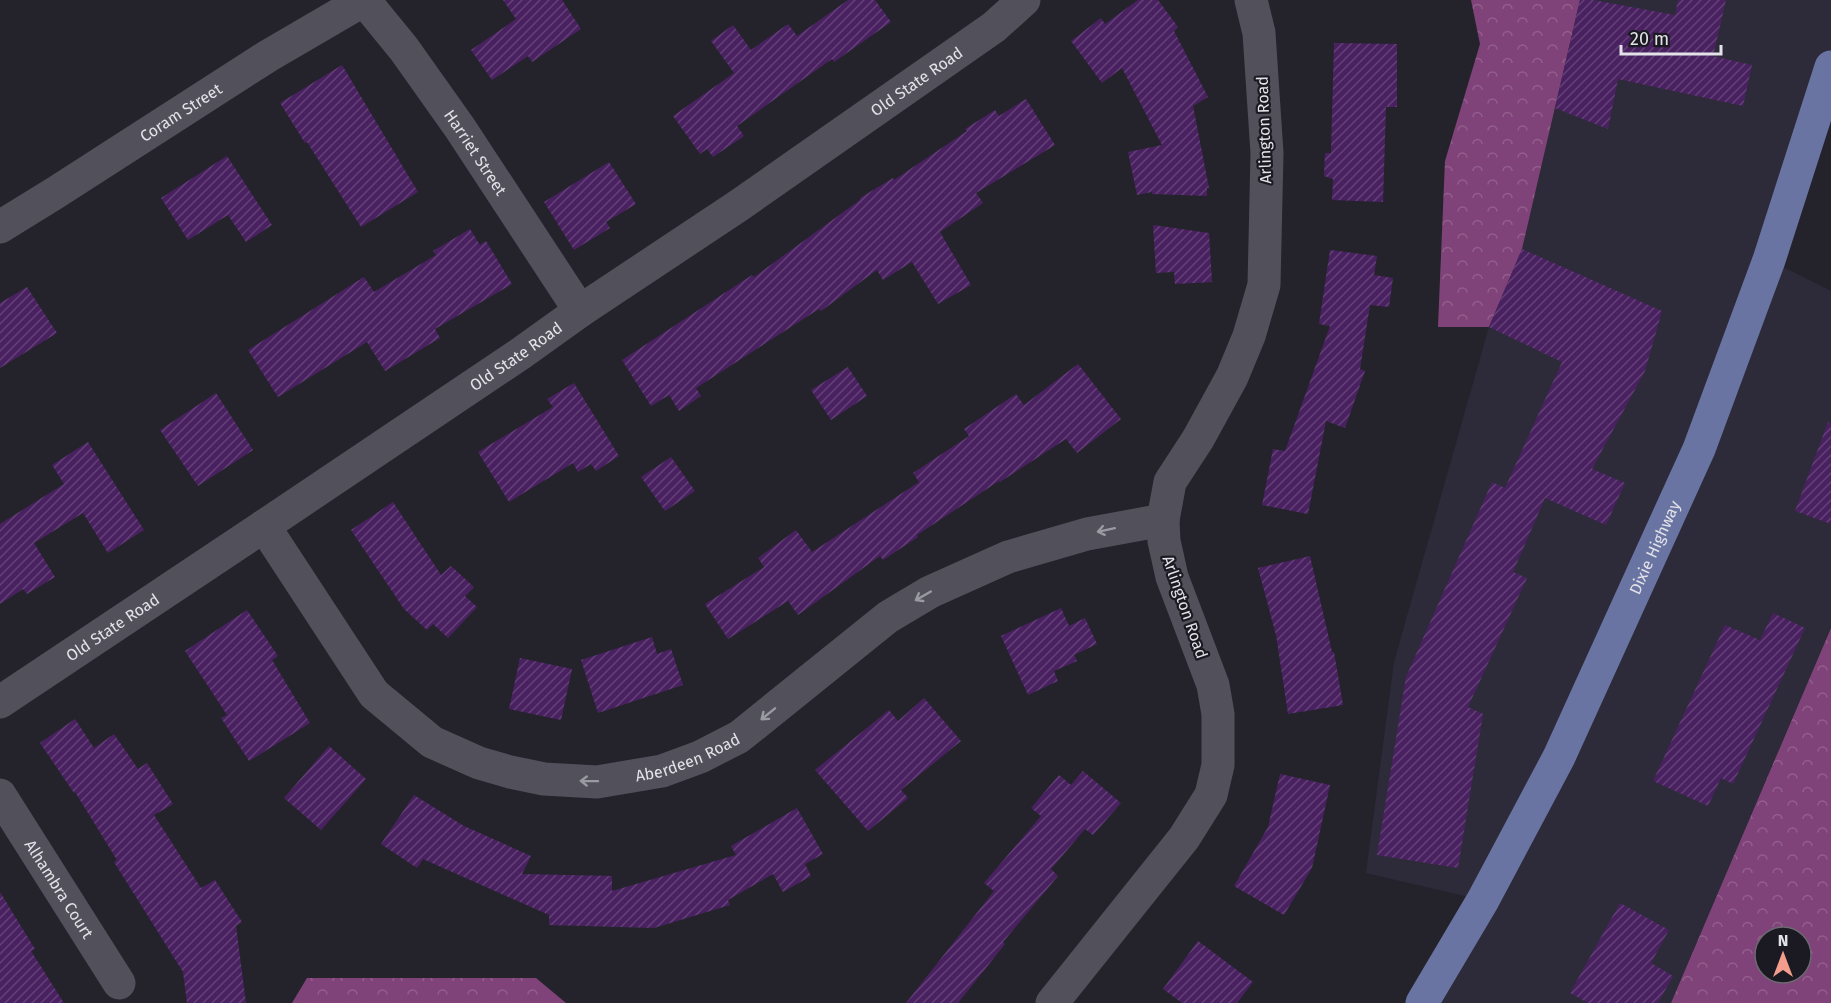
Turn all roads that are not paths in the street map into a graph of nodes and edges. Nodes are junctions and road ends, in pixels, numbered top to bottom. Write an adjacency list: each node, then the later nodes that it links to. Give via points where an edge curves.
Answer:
1 (364, 0): 5 (street, Coram Street, via 268,56); 6 (street, Harriet Street, via 454,119)
2 (1024, 0): 6 (street, Old State Road, via 994,27 767,186)
3 (1251, 0): 7 (street, Arlington Road, via 1259,33 1267,153 1264,285 1232,377 1170,482)
4 (1831, 67): 13 (main road, Dixie Highway, via 1769,260 1699,449 1559,757 1483,900)
5 (0, 227)
6 (580, 310): 8 (street, Old State Road)
7 (1163, 520): 8 (street, Aberdeen Road, one-way to 8, via 1087,534 1008,556 930,592 888,617 739,737 662,771 597,782 544,779 510,772 432,742 374,694); 12 (street, Arlington Road, via 1172,577 1213,685 1218,714 1218,765 1211,795 1184,838)
8 (264, 526): 9 (street, Old State Road)
9 (0, 702)
10 (0, 795): 11 (street, Alhambra Court)
11 (119, 983)
12 (1053, 1003)
13 (1422, 1003)

